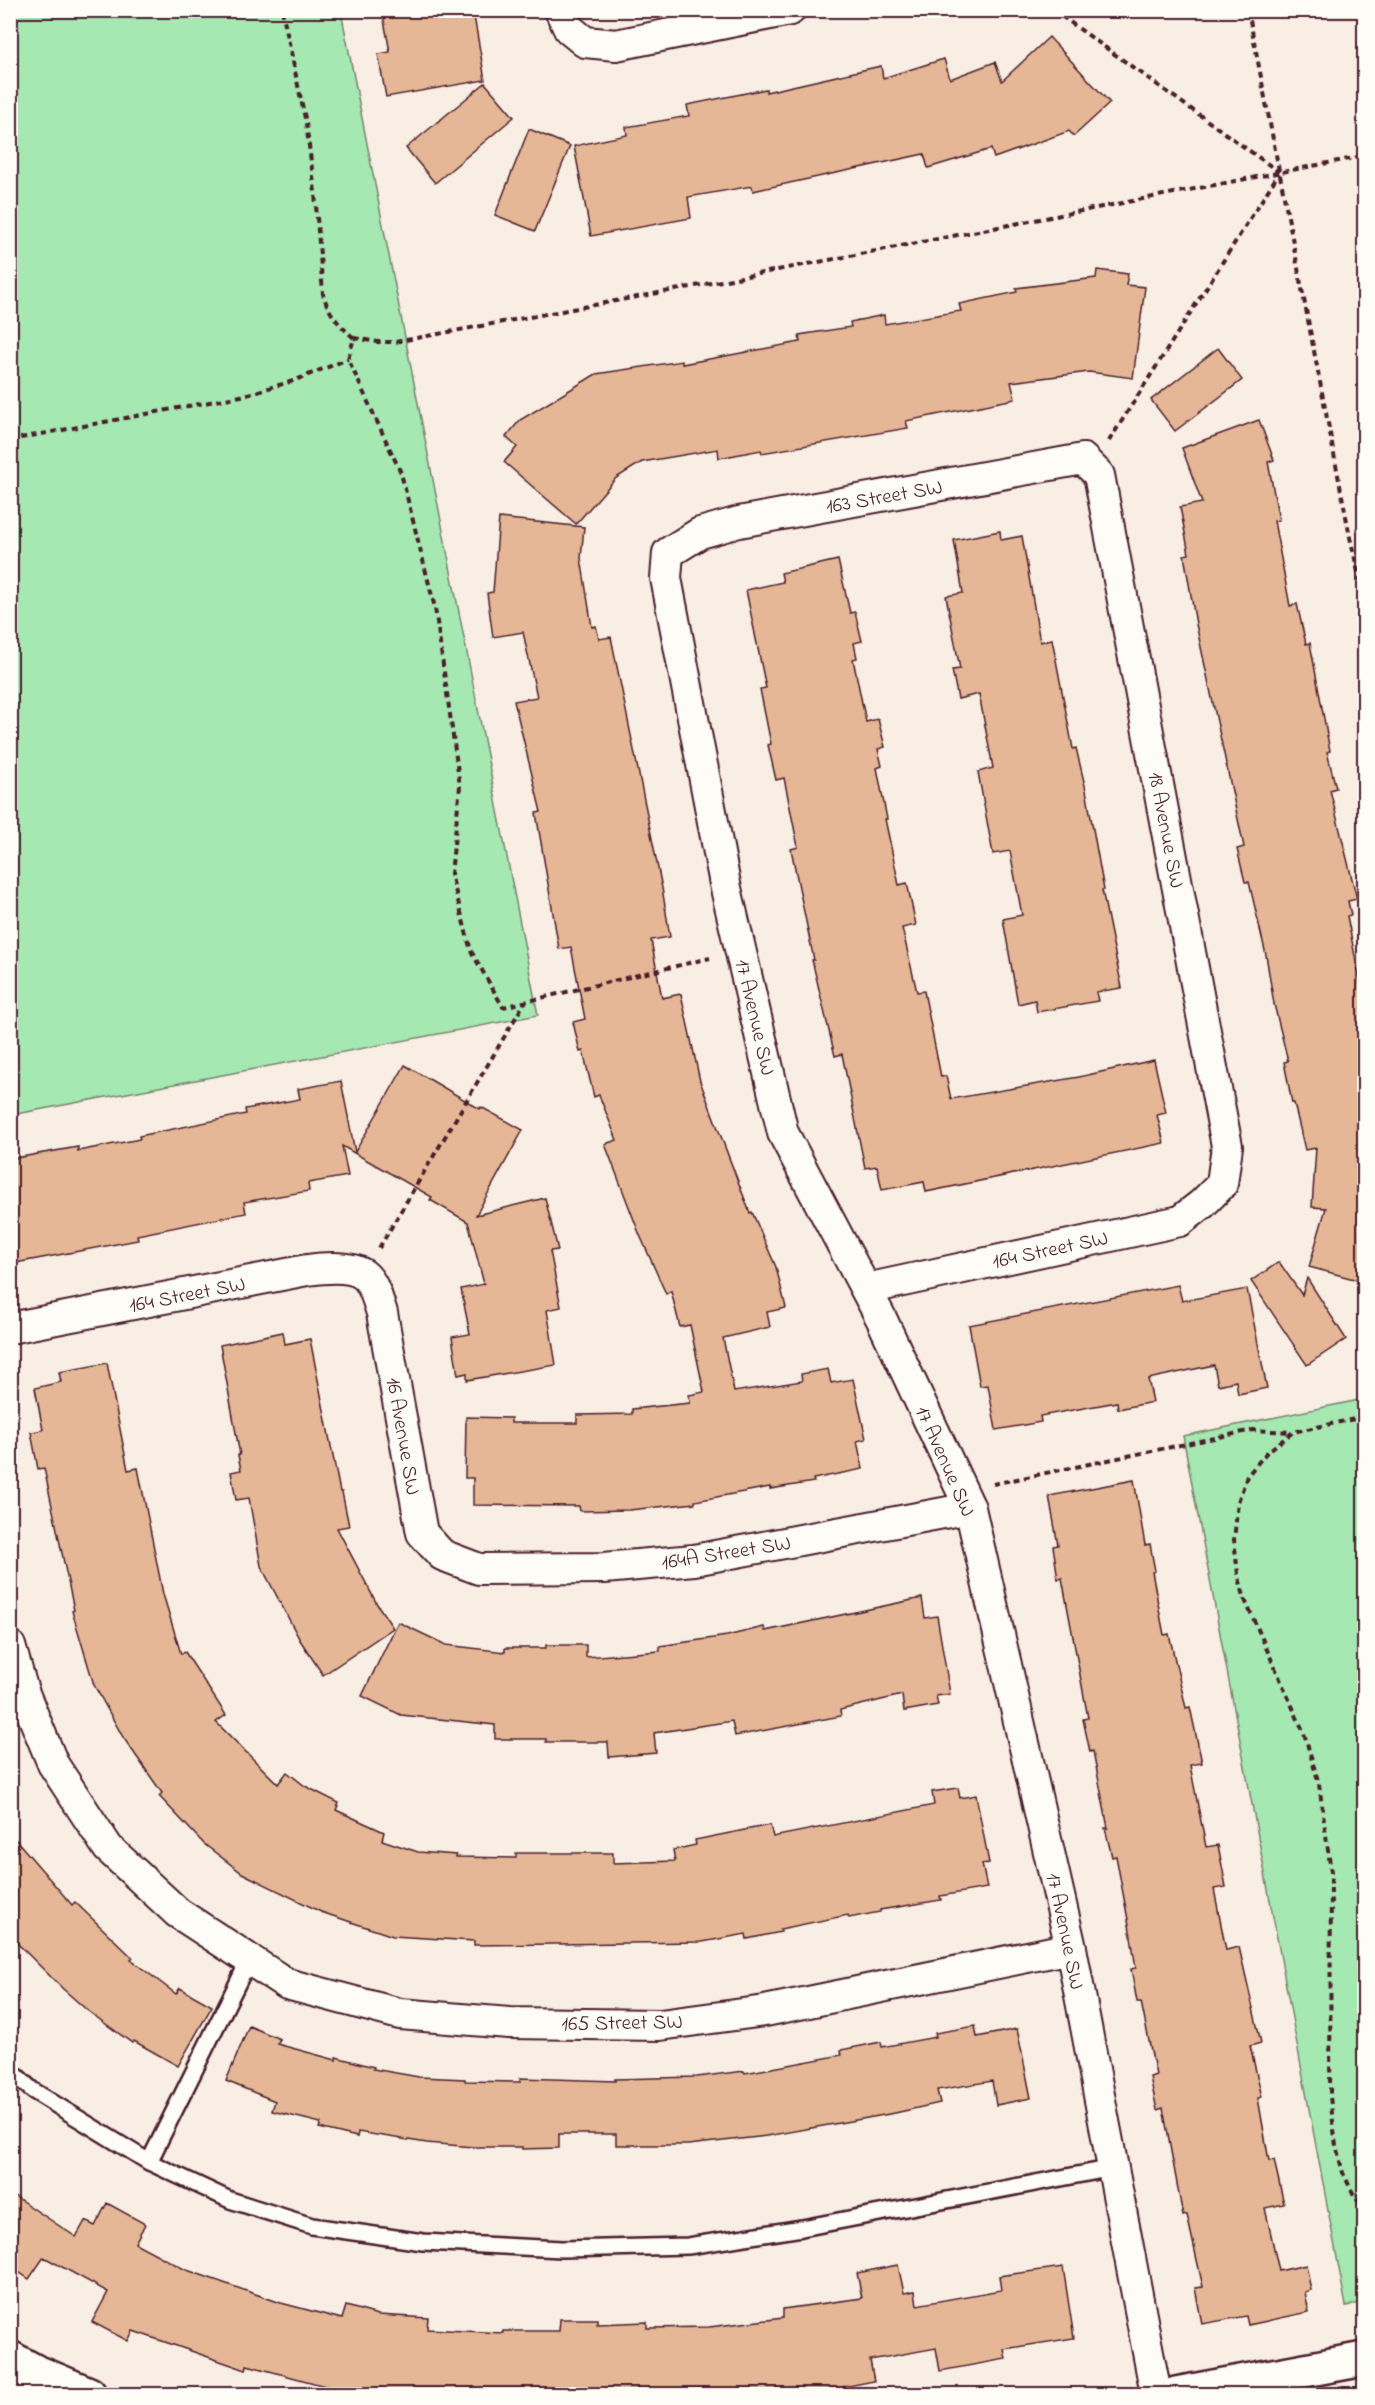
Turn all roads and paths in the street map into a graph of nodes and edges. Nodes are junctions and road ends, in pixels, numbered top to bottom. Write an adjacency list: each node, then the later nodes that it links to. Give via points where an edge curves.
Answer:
1 (282, 10): 8 (path, via 306,123 323,294 336,322)
2 (790, 10): 5 (street, via 616,45 585,42)
3 (1053, 10): 7 (path)
4 (1248, 10): 7 (path)
5 (564, 20)
6 (1365, 156): 7 (path)
7 (1280, 173): 8 (path, via 395,342); 11 (path); 13 (path)
8 (354, 338): 9 (path)
9 (348, 359): 10 (path, via 250,394); 15 (path, via 401,473 435,609 460,786 451,874 471,951 503,1007)
10 (10, 440)
11 (1095, 472): 12 (street, 163 Street SW, via 1083,459 739,522 700,533); 16 (street, 18 Avenue SW, via 1227,1146)
12 (668, 553): 14 (street, 17 Avenue SW, via 666,578)
13 (1365, 598)
14 (740, 951): 15 (path); 18 (street, 17 Avenue SW, via 783,1133)
15 (525, 1002): 17 (path)
16 (1222, 1184): 18 (street, 164 Street SW, via 1180,1221)
17 (364, 1274): 19 (street, 164 Street SW, via 328,1267 307,1270); 23 (street, 16 Avenue SW, via 376,1292 382,1313 422,1533 442,1555)
18 (866, 1289): 22 (street, 17 Avenue SW)
19 (10, 1328)
20 (1365, 1417): 21 (path)
21 (1293, 1432): 22 (path, via 1253,1430); 30 (path, via 1267,1452 1247,1476 1238,1502 1234,1540 1245,1600 1304,1733 1319,1785 1330,1872 1330,2097 1343,2173)
22 (966, 1499): 23 (street, 164A Street SW, via 694,1560 604,1568); 25 (street, 17 Avenue SW)
23 (479, 1569)
24 (10, 1646): 26 (street, 165 Street SW, via 22,1691 53,1764 108,1848 178,1914)
25 (1071, 1948): 26 (street, 165 Street SW, via 765,2011 660,2025 509,2024 400,2013 287,1984); 29 (street, 17 Avenue SW)
26 (249, 1960): 28 (lane)
27 (10, 2070): 28 (lane, via 32,2090)
28 (149, 2162): 29 (lane, via 230,2199 312,2226 423,2242 562,2249 700,2244)
29 (1113, 2168): 34 (street, 17 Avenue SW)
30 (1365, 2208)
31 (1365, 2358): 35 (street)
32 (23, 2374): 33 (street)
33 (89, 2394)
34 (1156, 2394)
35 (1176, 2394)

